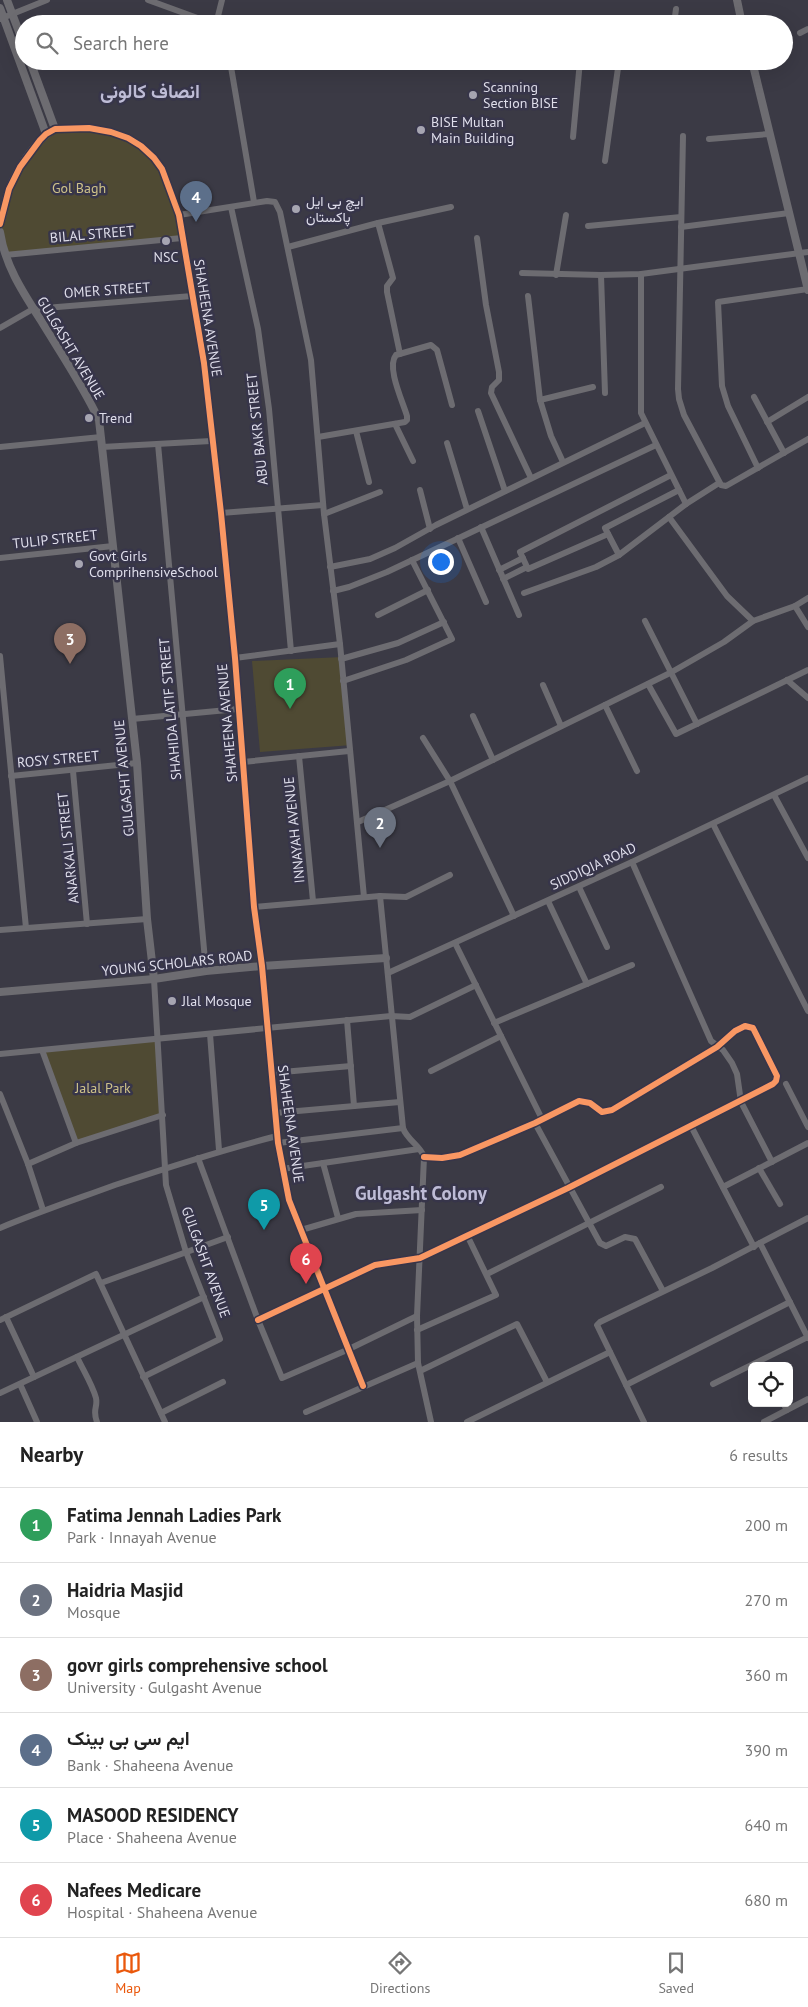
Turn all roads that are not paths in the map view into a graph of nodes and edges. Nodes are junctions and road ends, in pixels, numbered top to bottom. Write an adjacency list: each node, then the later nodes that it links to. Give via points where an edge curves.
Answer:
1 (7, 0): 8 (street)
2 (47, 0): 8 (street)
3 (148, 0): 9 (street)
4 (222, 0): 10 (street)
5 (737, 0): 12 (street)
6 (0, 8): 13 (street)
7 (676, 9): 11 (street)
8 (13, 15): 13 (street); 14 (street)
9 (190, 15)
10 (218, 15)
11 (675, 15)
12 (740, 15)
13 (2, 18): 17 (street)
14 (15, 20)
15 (808, 29): 16 (street)
16 (800, 33)
17 (15, 52)
18 (22, 70): 25 (street)
19 (33, 70): 24 (street)
20 (232, 70): 31 (street)
21 (579, 70): 28 (street)
22 (618, 70): 30 (street)
23 (754, 70): 26 (street)
24 (55, 129): 25 (street); 35 (street, SHAHEENA AVENUE, via 89,128 111,132 141,146 162,170)
25 (46, 134): 39 (street, via 16,174)
26 (770, 134): 29 (street); 34 (street)
27 (683, 136): 37 (street)
28 (572, 137)
29 (709, 139)
30 (606, 161)
31 (254, 202): 32 (street); 45 (street, via 274,202 278,207)
32 (231, 207): 35 (street); 94 (street, ABU BAKR STREET, via 258,329)
33 (451, 207): 38 (street)
34 (789, 213): 41 (street); 47 (street)
35 (179, 215): 43 (street, SHAHEENA AVENUE)
36 (566, 215): 51 (street)
37 (681, 217): 40 (street); 41 (street)
38 (378, 223): 45 (street); 59 (street, via 392,278 387,292)
39 (0, 224)
40 (588, 226)
41 (681, 227): 49 (street)
42 (0, 232): 48 (street, GULGASHT AVENUE)
43 (182, 238): 48 (street, BILAL STREET); 55 (street, SHAHEENA AVENUE)
44 (478, 238): 85 (street, via 499,372 499,380 491,393)
45 (288, 247): 72 (street, via 311,360)
46 (808, 252): 47 (street)
47 (799, 254): 49 (street); 54 (street)
48 (5, 255): 57 (street, GULGASHT AVENUE)
49 (680, 269): 52 (street); 87 (street, via 679,399)
50 (522, 273): 51 (street)
51 (556, 274): 53 (street)
52 (640, 274): 53 (street); 67 (street, via 641,413)
53 (601, 276): 61 (street)
54 (808, 289): 83 (street, via 718,302 722,386)
55 (192, 296): 57 (street, OMER STREET); 74 (street, SHAHEENA AVENUE, via 204,362)
56 (528, 296): 64 (street)
57 (33, 309): 58 (street, OMER STREET); 71 (street, GULGASHT AVENUE, via 88,398 98,420)
58 (0, 328)
59 (400, 354): 65 (street, via 431,345 435,347); 69 (street, via 394,358 393,372 407,420)
60 (593, 387): 64 (street)
61 (605, 393)
62 (754, 397): 68 (street)
63 (808, 397): 68 (street)
64 (540, 400): 82 (street)
65 (452, 405)
66 (478, 411): 90 (street)
67 (645, 422): 77 (street); 82 (street)
68 (767, 422): 80 (street)
69 (395, 424): 70 (street); 81 (street)
70 (356, 431): 72 (street); 86 (street)
71 (101, 437): 78 (street); 79 (street, GULGASHT AVENUE)
72 (318, 438): 93 (street)
73 (808, 439): 80 (street)
74 (212, 441): 76 (street); 96 (street, SHAHEENA AVENUE)
75 (448, 443): 95 (street)
76 (158, 444): 79 (street); 138 (street, SHAHIDA LATIF STREET)
77 (656, 445): 84 (street); 99 (street)
78 (0, 447)
79 (102, 447): 103 (street, GULGASHT AVENUE)
80 (784, 453): 83 (street)
81 (413, 461)
82 (562, 462): 85 (street)
83 (758, 468): 87 (street, via 726,486)
84 (671, 475): 89 (street); 106 (street, via 521,551)
85 (531, 478): 90 (street)
86 (368, 482)
87 (719, 483): 92 (street)
88 (420, 490): 100 (street)
89 (679, 490): 92 (street); 101 (street, via 606,527)
90 (505, 491): 95 (street)
91 (380, 492): 97 (street)
92 (686, 504): 98 (street)
93 (323, 505): 94 (street); 97 (street)
94 (278, 508): 96 (street); 125 (street, ABU BAKR STREET)
95 (467, 509): 100 (street)
96 (221, 513): 127 (street, SHAHEENA AVENUE)
97 (324, 514): 108 (street)
98 (669, 517): 104 (street); 121 (street, via 727,596)
99 (481, 528): 102 (street); 110 (street)
100 (430, 529): 108 (street, via 370,559)
101 (608, 534): 104 (street); 109 (street)
102 (458, 538): 107 (street); 116 (street)
103 (113, 546): 105 (street, TULIP STREET); 140 (street, GULGASHT AVENUE)
104 (618, 555): 114 (street, via 596,567)
105 (0, 558)
106 (523, 558): 109 (street); 110 (street)
107 (412, 560): 112 (street); 113 (street)
108 (330, 567): 113 (street)
109 (527, 567): 111 (street)
110 (499, 570): 111 (street)
111 (504, 579): 119 (street)
112 (428, 590): 118 (street); 122 (street)
113 (333, 591): 124 (street)
114 (524, 593)
115 (808, 598): 117 (street)
116 (486, 602)
117 (795, 606): 121 (street); 123 (street)
118 (378, 615)
119 (519, 615)
120 (645, 621): 130 (street)
121 (753, 621): 130 (street)
122 (444, 622): 128 (street, via 398,644); 132 (street, via 451,641)
123 (808, 627)
124 (340, 644): 125 (street); 128 (street)
125 (291, 651): 127 (street)
126 (0, 656): 151 (street)
127 (235, 658): 137 (street, SHAHEENA AVENUE)
128 (341, 659): 132 (street)
129 (808, 670): 131 (street)
130 (670, 673): 133 (street); 141 (street)
131 (788, 680): 135 (street); 141 (street)
132 (343, 681): 144 (street)
133 (648, 684): 136 (street); 141 (street, via 675,734)
134 (543, 685): 142 (street)
135 (808, 698)
136 (605, 705): 142 (street); 150 (street)
137 (238, 709): 138 (street); 147 (street, SHAHEENA AVENUE)
138 (183, 714): 140 (street); 176 (street, SHAHIDA LATIF STREET)
139 (473, 716): 146 (street)
140 (132, 719): 148 (street, GULGASHT AVENUE)
141 (697, 724)
142 (561, 726): 146 (street)
143 (422, 738): 153 (street)
144 (349, 751): 145 (street); 155 (street)
145 (299, 756): 147 (street); 164 (street, INNAYAH AVENUE)
146 (493, 760): 153 (street)
147 (243, 762): 165 (street, SHAHEENA AVENUE)
148 (137, 763): 149 (street, ROSY STREET); 167 (street, GULGASHT AVENUE)
149 (73, 771): 151 (street, ROSY STREET); 168 (street, ANARKALI STREET)
150 (637, 771)
151 (11, 776): 169 (street)
152 (808, 778): 154 (street, SIDDIQIA ROAD)
153 (450, 781): 155 (street); 166 (street)
154 (774, 794): 156 (street, SIDDIQIA ROAD); 157 (street)
155 (358, 822): 162 (street)
156 (713, 824): 158 (street, SIDDIQIA ROAD); 182 (street)
157 (808, 858)
158 (632, 862): 160 (street, SIDDIQIA ROAD); 190 (street, via 708,1036)
159 (450, 875): 161 (street, via 406,897)
160 (579, 886): 163 (street, SIDDIQIA ROAD); 172 (street)
161 (380, 896): 162 (street); 173 (street)
162 (364, 897): 164 (street)
163 (548, 901): 166 (street, SIDDIQIA ROAD); 179 (street)
164 (314, 902): 165 (street)
165 (254, 907): 175 (street, SHAHEENA AVENUE)
166 (514, 916): 171 (street, SIDDIQIA ROAD)
167 (147, 919): 168 (street); 178 (street, GULGASHT AVENUE)
168 (88, 924): 169 (street)
169 (26, 928): 170 (street)
170 (0, 930)
171 (455, 943): 177 (street, SIDDIQIA ROAD); 180 (street)
172 (607, 946)
173 (386, 958): 175 (street, YOUNG SCHOLARS ROAD); 177 (street)
174 (632, 965): 179 (street)
175 (262, 966): 176 (street, YOUNG SCHOLARS ROAD); 186 (street, SHAHEENA AVENUE)
176 (206, 971): 178 (street, YOUNG SCHOLARS ROAD)
177 (388, 973): 183 (street)
178 (154, 979): 181 (street, YOUNG SCHOLARS ROAD); 189 (street, GULGASHT AVENUE)
179 (587, 984): 185 (street)
180 (476, 985): 183 (street, via 410,1017); 185 (street)
181 (0, 992)
182 (808, 1011)
183 (391, 1016): 184 (street); 198 (street)
184 (347, 1020): 186 (street); 193 (street)
185 (494, 1023): 188 (street)
186 (267, 1028): 187 (street); 195 (street, SHAHEENA AVENUE)
187 (210, 1034): 189 (street); 212 (street)
188 (501, 1036): 194 (street); 203 (street)
189 (158, 1038): 191 (street); 202 (street, GULGASHT AVENUE)
190 (717, 1046): 199 (street, via 732,1063); 199 (street, via 736,1031 750,1026 777,1076 774,1084); 203 (street, via 612,1110 602,1112 590,1103 579,1101)
191 (42, 1050): 192 (street); 209 (street)
192 (0, 1054)
193 (351, 1066): 195 (street); 200 (street)
194 (432, 1071)
195 (271, 1073): 201 (street, SHAHEENA AVENUE)
196 (786, 1084): 206 (street)
197 (0, 1094): 217 (street)
198 (400, 1102): 200 (street); 207 (street)
199 (741, 1102): 205 (street); 215 (street)
200 (354, 1106): 201 (street)
201 (275, 1113): 208 (street, SHAHEENA AVENUE)
202 (163, 1115): 209 (street); 218 (street, GULGASHT AVENUE)
203 (542, 1119): 204 (street)
204 (534, 1123): 213 (street, via 460,1155); 223 (street)
205 (691, 1126): 222 (street); 223 (street)
206 (808, 1127)
207 (403, 1128): 208 (street); 211 (street)
208 (278, 1139): 212 (street); 220 (street, SHAHEENA AVENUE)
209 (76, 1143): 217 (street)
210 (808, 1145): 215 (street)
211 (419, 1149): 213 (street); 216 (street)
212 (220, 1150): 214 (street)
213 (424, 1157): 226 (street)
214 (198, 1158): 218 (street); 233 (street)
215 (772, 1162): 219 (street)
216 (323, 1163): 220 (street); 227 (street)
217 (28, 1164): 225 (street)
218 (166, 1168): 225 (street); 235 (street, GULGASHT AVENUE, via 166,1185)
219 (759, 1168): 222 (street); 224 (street)
220 (282, 1169): 231 (street, SHAHEENA AVENUE, via 289,1200)
221 (661, 1187): 229 (street)
222 (723, 1187): 234 (street)
223 (568, 1188): 229 (street); 232 (street)
224 (780, 1204)
225 (43, 1210): 230 (street)
226 (422, 1210): 227 (street); 236 (street)
227 (338, 1218): 231 (street)
228 (808, 1218): 234 (street)
229 (589, 1223): 237 (street); 240 (street, via 603,1246 625,1237 635,1239)
230 (0, 1228)
231 (301, 1230): 239 (street, SHAHEENA AVENUE)
232 (467, 1235): 236 (street); 237 (street)
233 (228, 1238): 235 (street); 245 (street)
234 (757, 1245): 240 (street); 242 (street)
235 (186, 1252): 238 (street); 241 (street, GULGASHT AVENUE)
236 (420, 1258): 239 (street, via 375,1265); 243 (street)
237 (487, 1274): 246 (street, via 496,1295)
238 (101, 1283): 244 (street, via 94,1275); 247 (street)
239 (324, 1290): 245 (street); 249 (street, SHAHEENA AVENUE)
240 (663, 1291): 250 (street, via 597,1325)
241 (204, 1297): 247 (street); 257 (street, GULGASHT AVENUE, via 220,1339)
242 (790, 1302): 248 (street); 262 (street)
243 (417, 1316): 246 (street); 249 (street)
244 (3, 1319): 256 (street)
245 (258, 1320): 249 (street, via 282,1378)
246 (417, 1330): 253 (street)
247 (123, 1335): 251 (street); 257 (street)
248 (808, 1337): 252 (street)
249 (347, 1350): 263 (street, SHAHEENA AVENUE)
250 (610, 1352): 259 (street); 262 (street)
251 (77, 1357): 256 (street); 271 (street, via 95,1396)
252 (765, 1362)
253 (418, 1363): 255 (street); 263 (street)
254 (748, 1369): 261 (street)
255 (420, 1371): 259 (street, via 517,1324); 273 (street)
256 (34, 1377): 260 (street)
257 (144, 1377): 269 (street)
258 (223, 1382): 269 (street)
259 (547, 1382): 274 (street)
260 (20, 1384): 264 (street); 270 (street)
261 (713, 1384)
262 (626, 1385): 275 (street)
263 (363, 1386): 268 (street)
264 (0, 1393)
265 (808, 1400): 267 (street)
266 (785, 1407): 267 (street)
267 (787, 1410): 276 (street)
268 (306, 1412)
269 (161, 1413): 272 (street)
270 (37, 1422)
271 (96, 1422)
272 (165, 1422)
273 (431, 1422)
274 (466, 1422)
275 (644, 1422)
276 (764, 1422)

